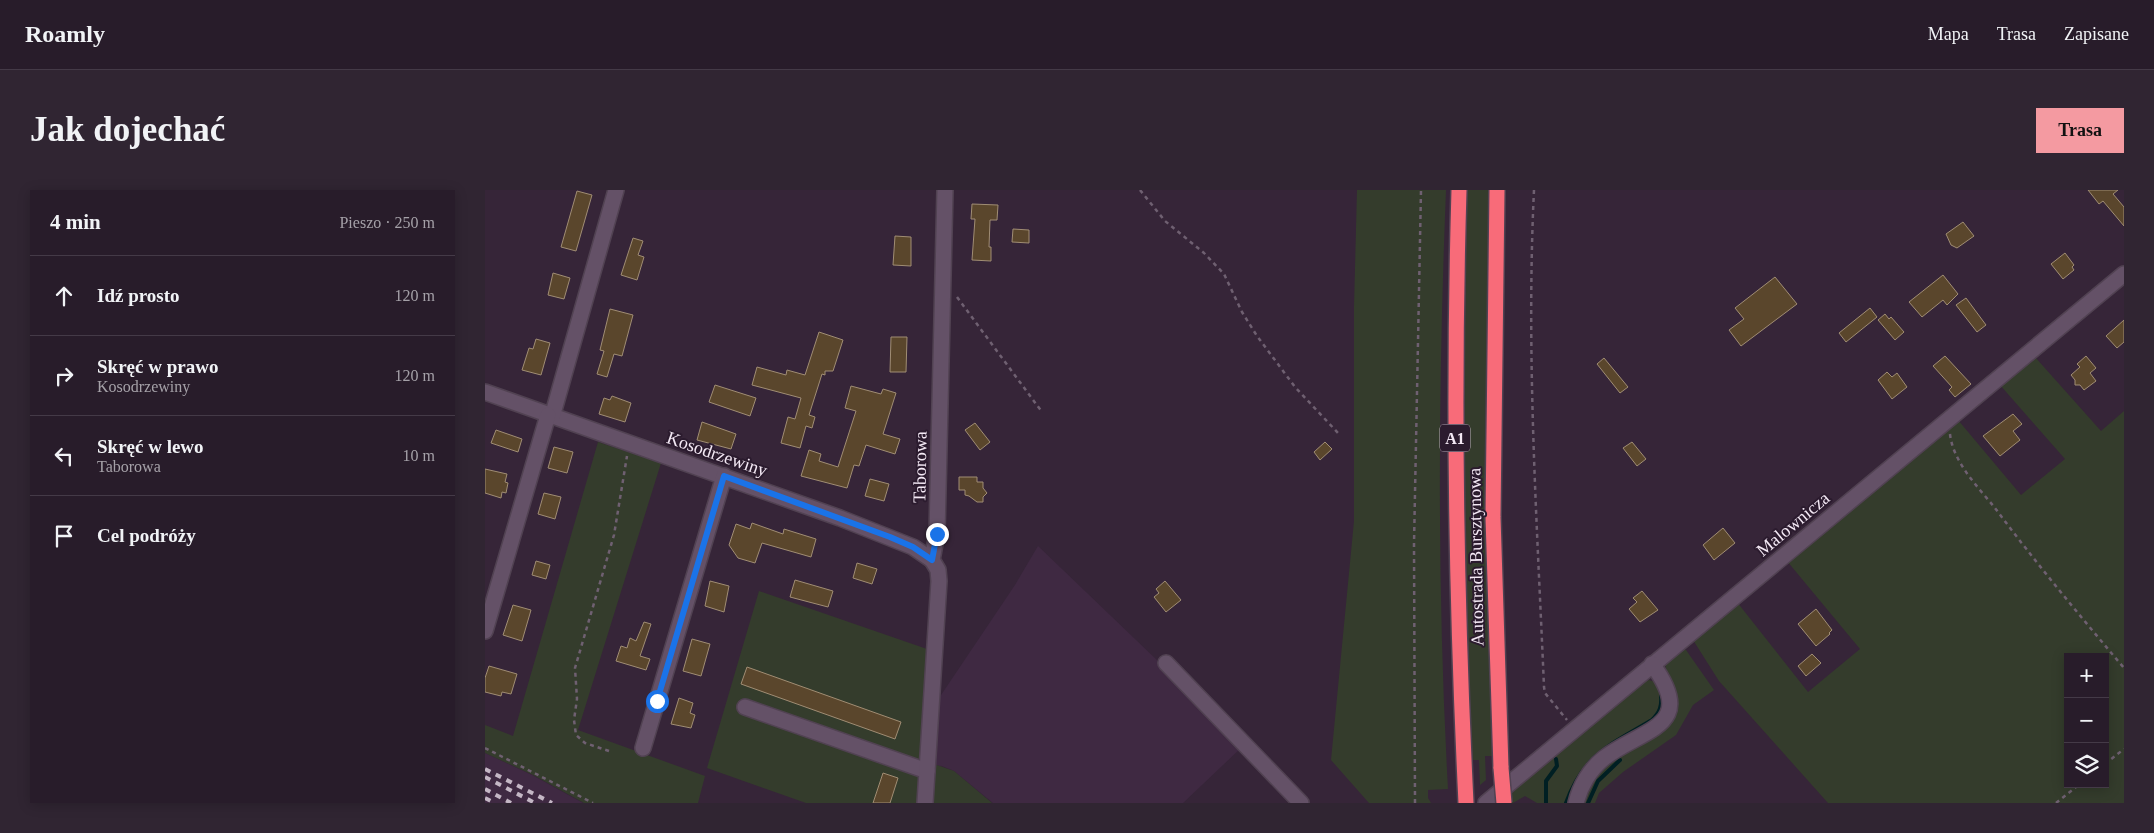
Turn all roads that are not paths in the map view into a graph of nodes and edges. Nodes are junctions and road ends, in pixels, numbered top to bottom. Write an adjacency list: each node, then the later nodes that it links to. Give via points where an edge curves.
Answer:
1 (616, 190): 7 (street)
2 (945, 190): 9 (street, Taborowa, via 937,534)
3 (1459, 190): 16 (highway, Autostrada Bursztynowa / A1, via 1456,520)
4 (1497, 190): 20 (highway, Autostrada Bursztynowa / A1, bridge, via 1493,517)
5 (2124, 274): 12 (street, Malownicza)
6 (485, 392): 7 (street, Kosodrzewiny)
7 (550, 416): 8 (street, Kosodrzewiny); 10 (street)
8 (724, 476): 9 (street, Kosodrzewiny, via 890,537); 14 (street)
9 (932, 560): 15 (street, Taborowa, via 938,570 939,581)
10 (485, 632)
11 (1166, 663): 18 (street)
12 (1652, 664): 19 (street, Malownicza); 21 (street, via 1669,693 1668,714 1658,726 1597,765 1583,783)
13 (745, 707): 15 (street)
14 (643, 748)
15 (927, 771): 17 (street, Taborowa)
16 (1465, 801)
17 (925, 803)
18 (1301, 803)
19 (1486, 803)
20 (1504, 803)
21 (1576, 803)

